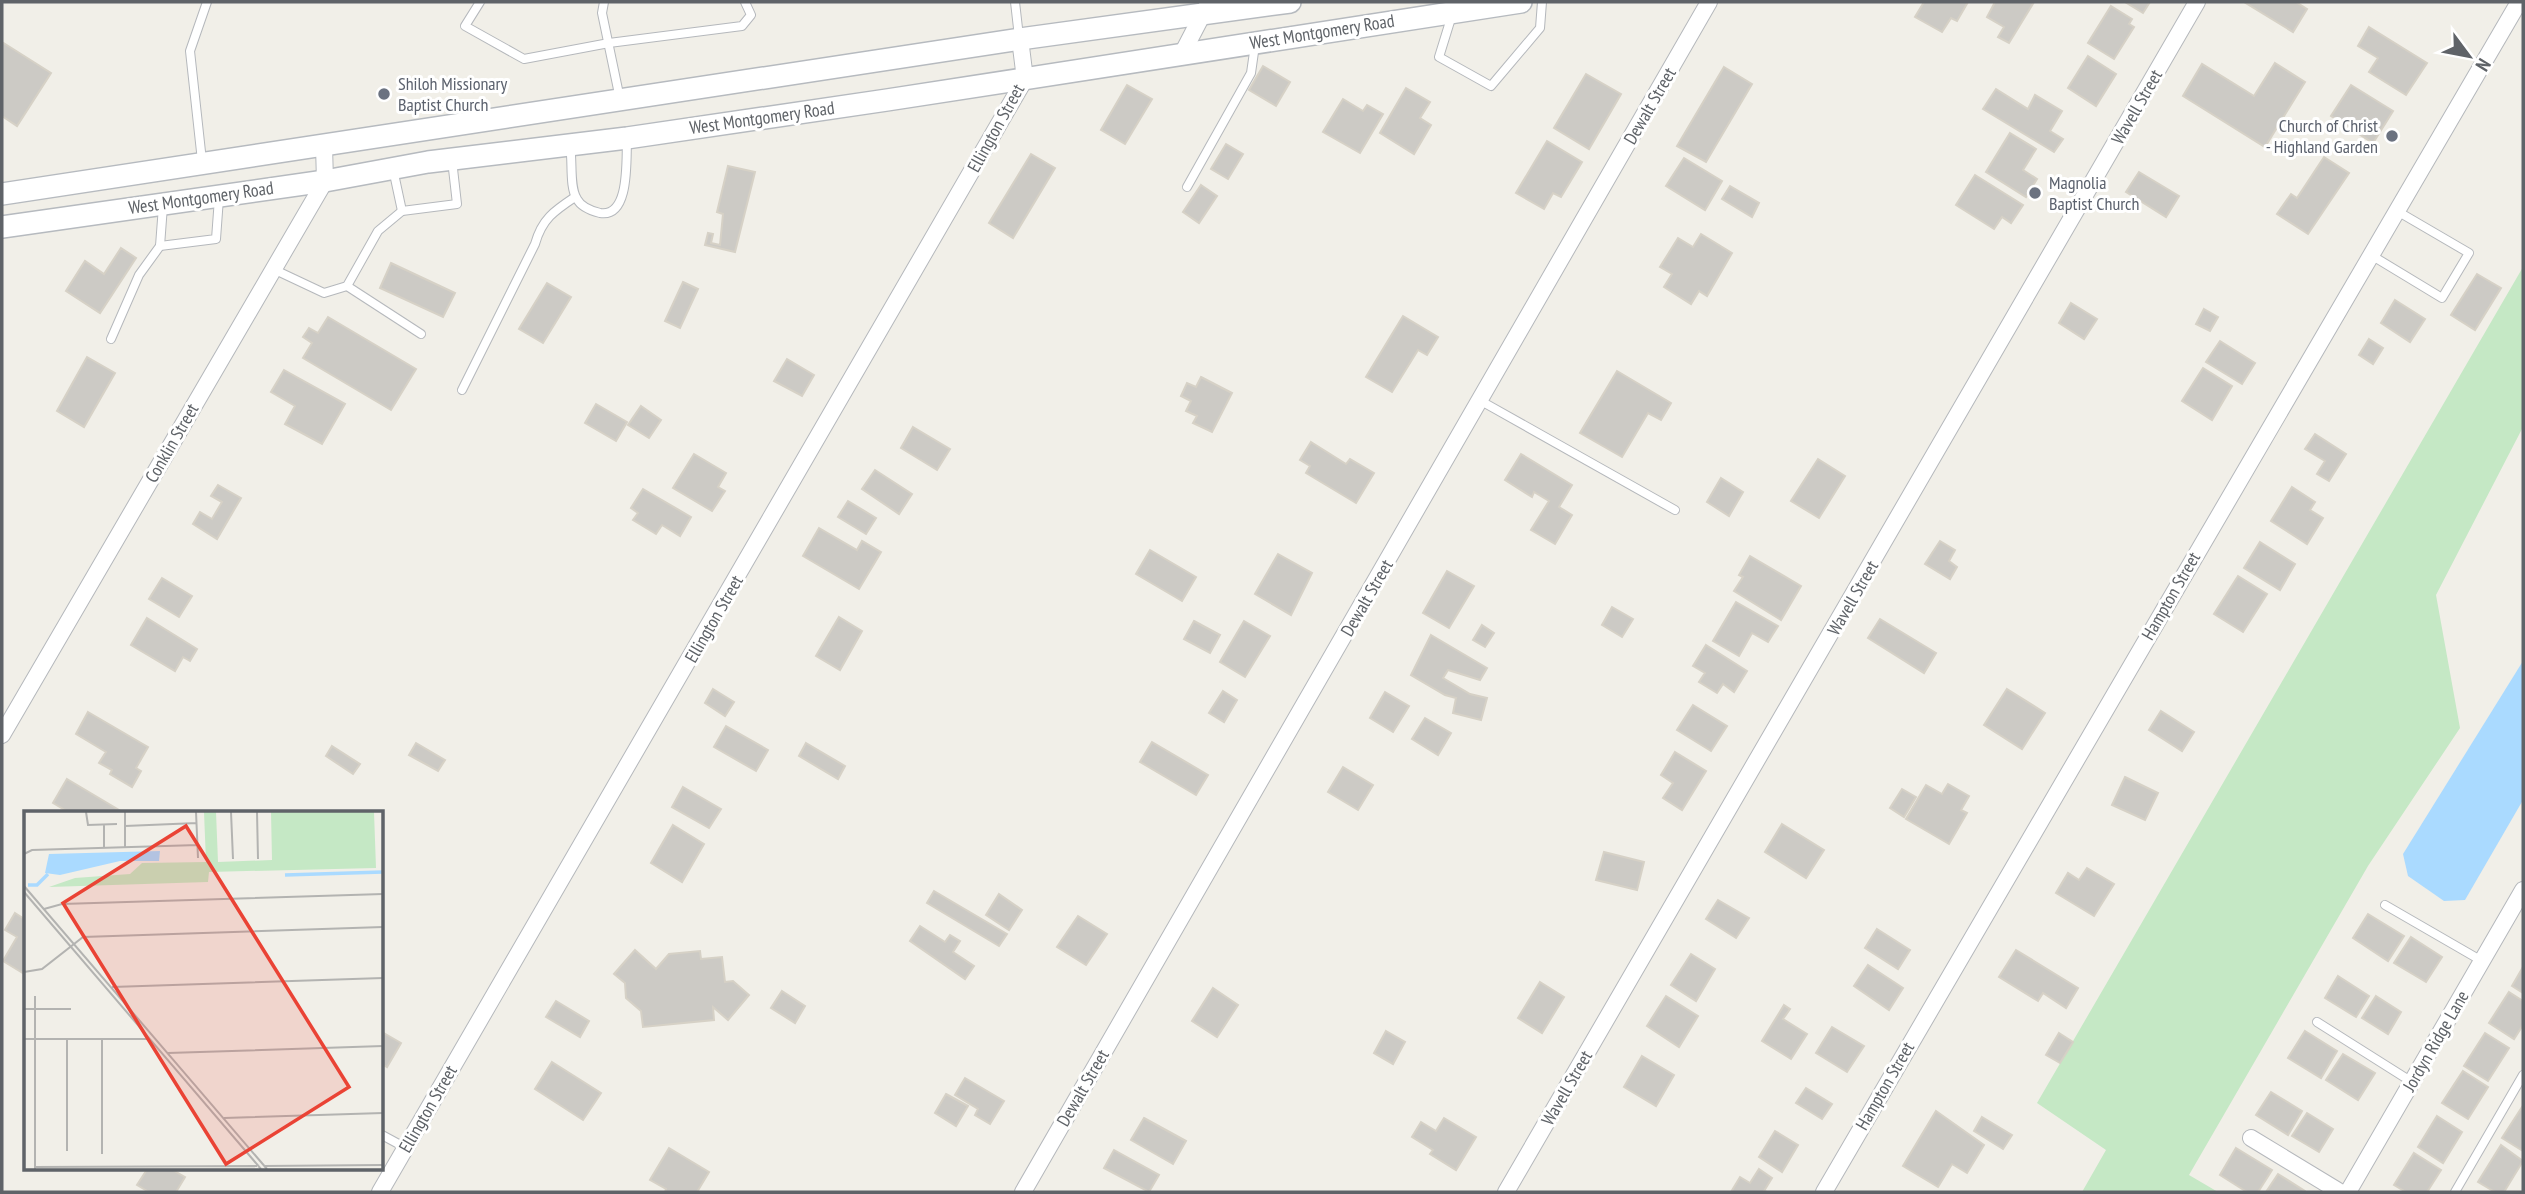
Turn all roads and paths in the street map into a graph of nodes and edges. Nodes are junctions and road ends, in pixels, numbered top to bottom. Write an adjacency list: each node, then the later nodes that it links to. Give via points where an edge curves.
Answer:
1 (207, 2): 24 (lane, via 190,51)
2 (480, 2): 16 (lane, via 465,26 524,60)
3 (604, 2): 16 (lane)
4 (745, 2): 16 (lane, via 751,15 742,26)
5 (1015, 2): 14 (lane)
6 (1290, 2): 12 (main road, West Montgomery Road)
7 (1521, 2): 13 (main road, West Montgomery Road)
8 (1542, 2): 13 (lane, via 1540,28 1491,86 1439,57)
9 (1709, 2): 42 (street, Dewalt Street)
10 (2197, 2): 56 (street, Wavell Street)
11 (2519, 2): 33 (street, Hampton Street)
12 (1204, 9): 14 (main road, West Montgomery Road); 17 (street)
13 (1453, 12): 15 (main road, West Montgomery Road)
14 (1020, 40): 18 (street, Ellington Street); 19 (main road, West Montgomery Road)
15 (1256, 42): 17 (main road, West Montgomery Road); 27 (lane, via 1251,73)
16 (609, 43): 19 (lane)
17 (1182, 54): 18 (main road, West Montgomery Road)
18 (1025, 79): 20 (main road, West Montgomery Road); 53 (street, Ellington Street)
19 (621, 102): 20 (main road); 22 (main road, West Montgomery Road)
20 (627, 138): 21 (main road, West Montgomery Road); 30 (lane, via 621,202 615,211 602,213 583,206)
21 (570, 145): 23 (main road, West Montgomery Road); 30 (lane)
22 (324, 146): 24 (main road, West Montgomery Road); 26 (street)
23 (452, 160): 25 (main road, West Montgomery Road); 32 (lane, via 457,204)
24 (202, 164): 28 (main road, West Montgomery Road); 29 (main road)
25 (393, 169): 26 (main road, West Montgomery Road); 32 (lane)
26 (325, 181): 29 (main road, West Montgomery Road); 37 (street, Conklin Street)
27 (1187, 187)
28 (2, 194)
29 (213, 195): 31 (main road, West Montgomery Road); 35 (lane, via 216,239)
30 (575, 197): 41 (lane, via 547,216 539,228)
31 (164, 203): 34 (main road, West Montgomery Road); 35 (lane)
32 (402, 211): 38 (lane, via 377,231)
33 (2397, 211): 36 (street, Hampton Street); 36 (lane, via 2469,253 2442,298)
34 (2, 227)
35 (160, 246): 40 (lane, via 139,275)
36 (2371, 255): 57 (street, Hampton Street)
37 (273, 269): 38 (lane, via 324,293); 44 (street, Conklin Street)
38 (347, 286): 39 (lane)
39 (422, 334)
40 (111, 339)
41 (462, 390)
42 (1481, 401): 43 (lane); 55 (street, Dewalt Street)
43 (1675, 510)
44 (2, 735)
45 (2523, 890): 47 (street, Jordyn Ridge Lane)
46 (2385, 905): 47 (lane)
47 (2483, 961): 50 (street, Jordyn Ridge Lane)
48 (2317, 1022): 50 (lane)
49 (2523, 1075): 60 (lane)
50 (2412, 1082): 59 (street, Jordyn Ridge Lane)
51 (383, 1136): 53 (lane)
52 (2251, 1138): 58 (street)
53 (406, 1148): 54 (street, Ellington Street)
54 (380, 1192)
55 (1023, 1192)
56 (1506, 1192)
57 (1824, 1192)
58 (2340, 1192)
59 (2348, 1192)
60 (2455, 1192)

